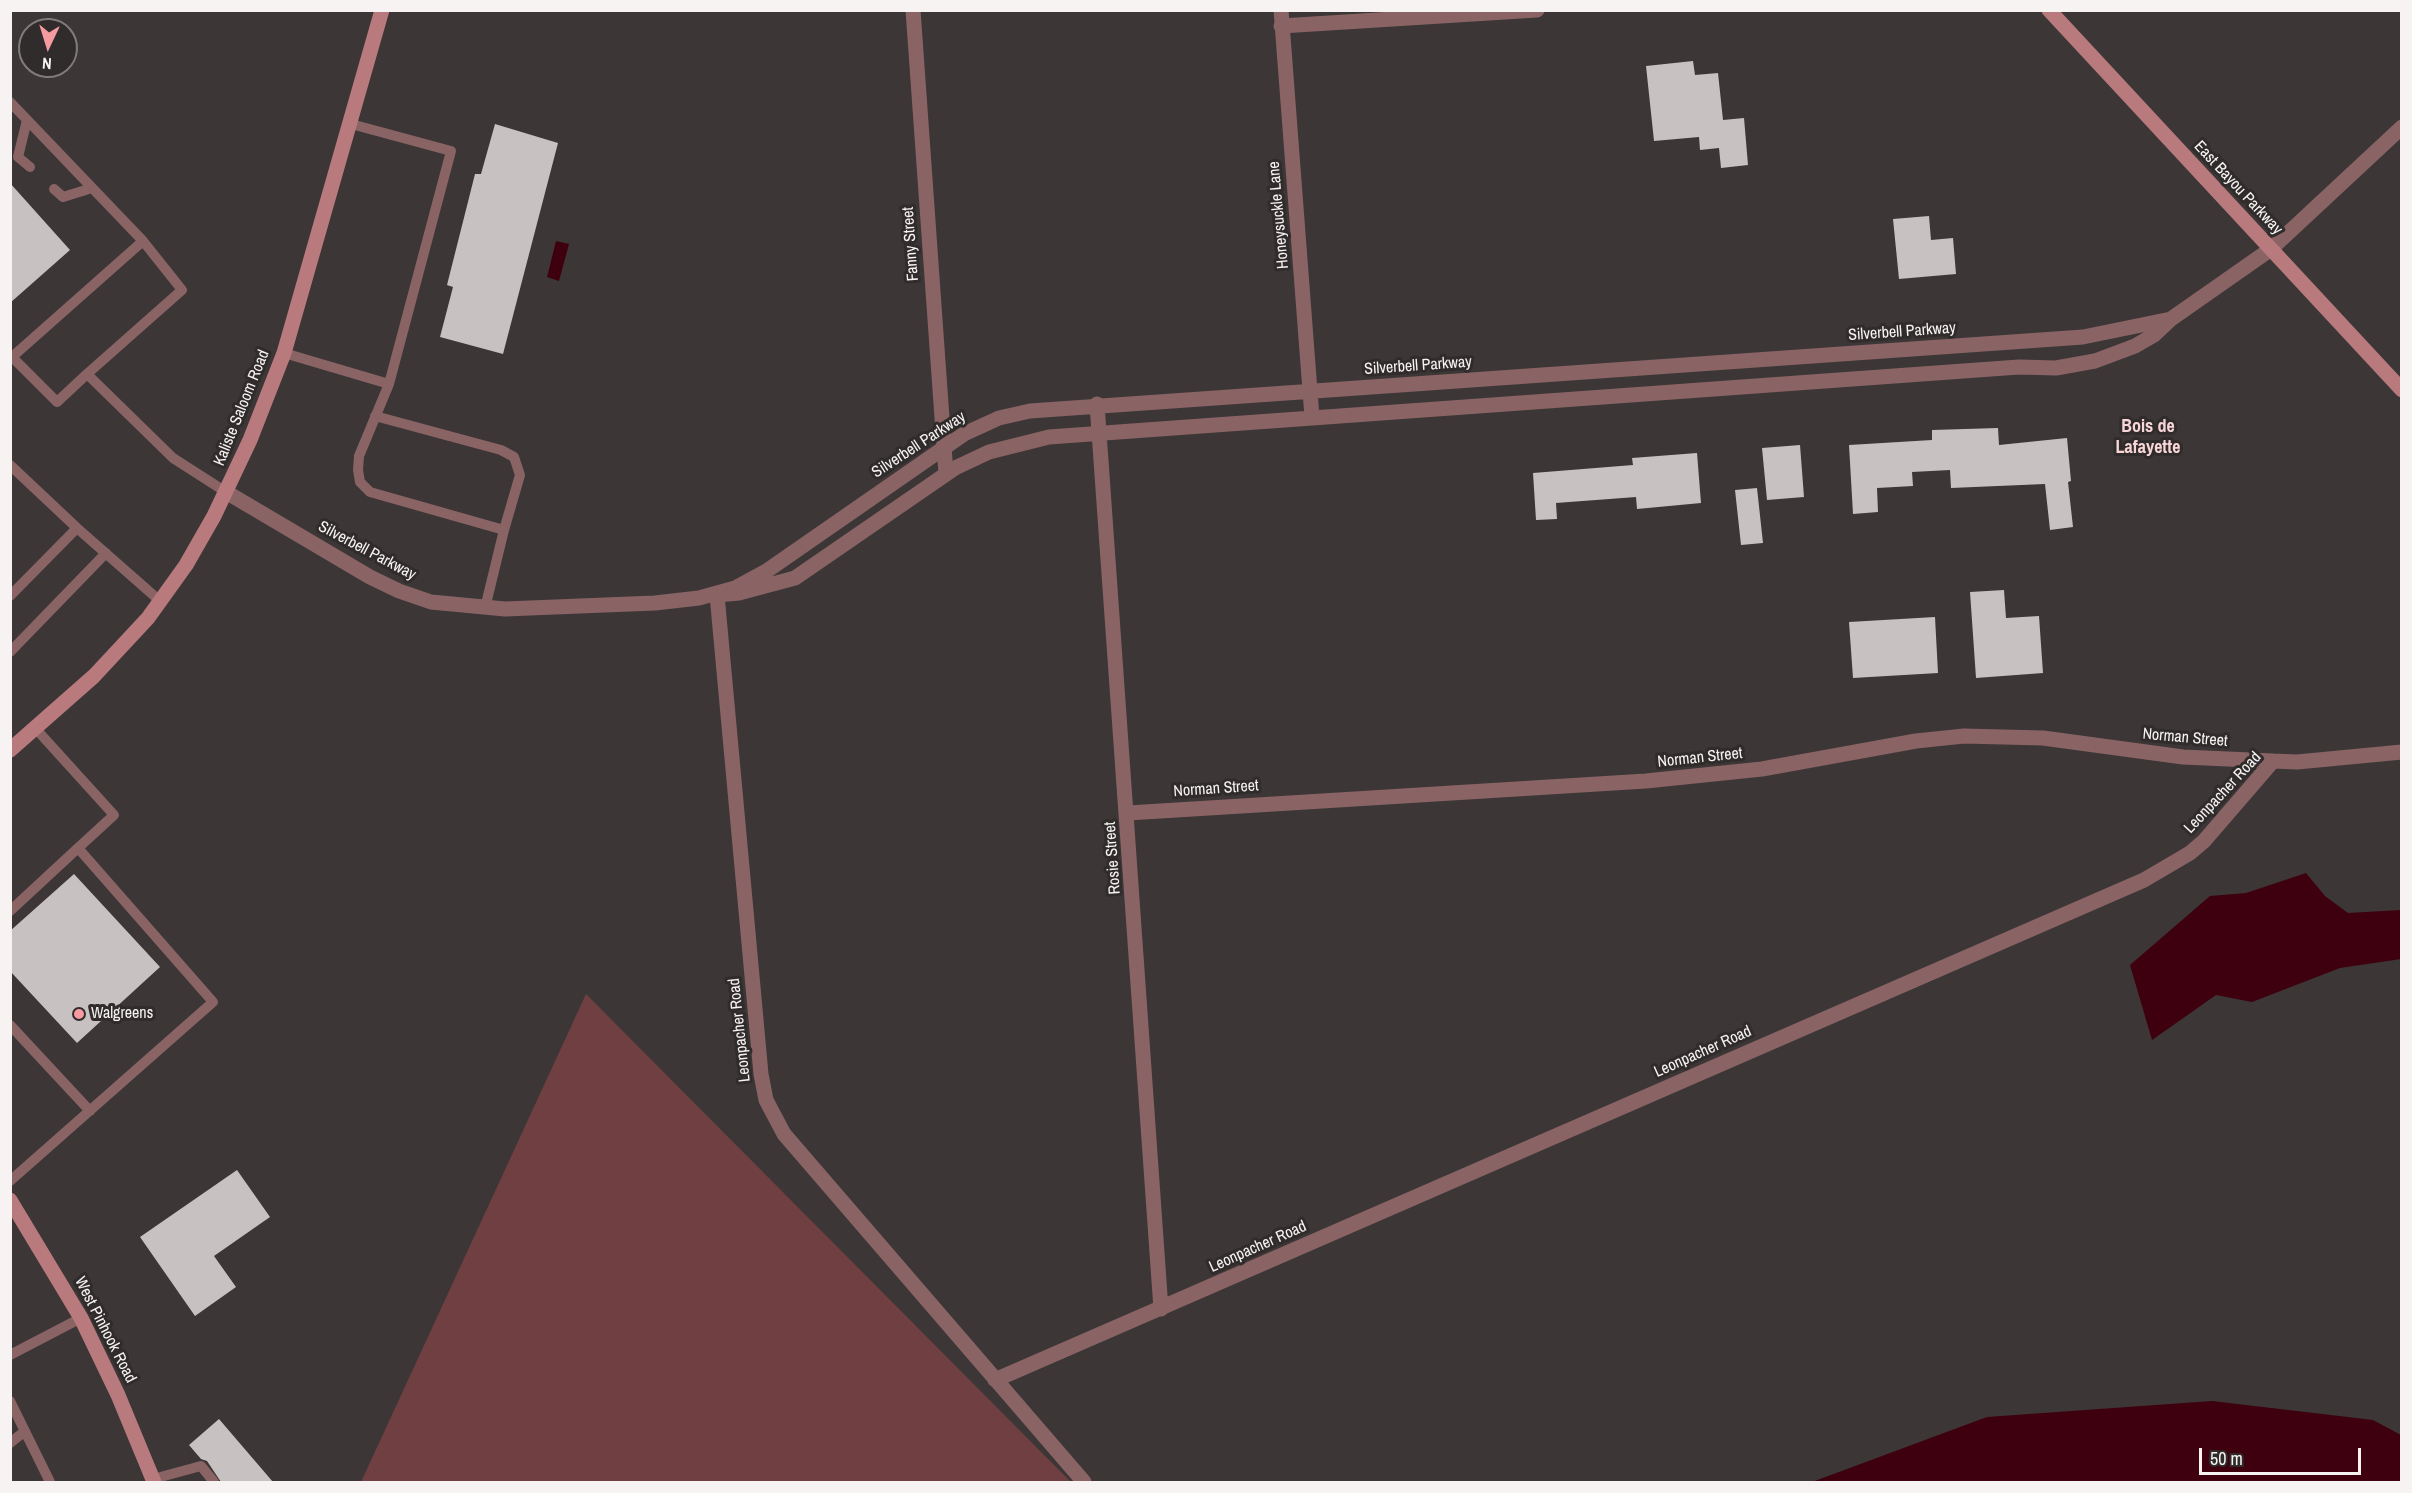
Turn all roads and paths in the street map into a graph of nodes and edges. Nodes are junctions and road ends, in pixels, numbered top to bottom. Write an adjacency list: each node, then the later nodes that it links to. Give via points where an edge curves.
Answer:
1 (382, 10): 9 (main road, Kaliste Saloom Road)
2 (913, 10): 26 (street, Fanny Street)
3 (1281, 10): 6 (street, Honeysuckle Lane)
4 (1537, 10): 6 (street)
5 (2049, 10): 15 (main road, East Bayou Parkway)
6 (1281, 26): 21 (street, Honeysuckle Lane)
7 (10, 102): 8 (lane)
8 (27, 120): 11 (lane, via 18,157); 12 (lane)
9 (351, 124): 17 (main road, Kaliste Saloom Road); 19 (lane, via 451,151)
10 (2402, 127): 15 (street, Silverbell Parkway)
11 (30, 167)
12 (92, 188): 13 (lane, via 63,197); 14 (lane)
13 (54, 189)
14 (143, 241): 18 (lane, via 182,290); 18 (lane, via 12,357 57,402)
15 (2271, 249): 16 (street, Silverbell Parkway); 20 (main road, East Bayou Parkway)
16 (2171, 320): 21 (street, Silverbell Parkway, via 2083,337); 24 (street, Silverbell Parkway, via 2135,346 2095,361 2056,368)
17 (284, 353): 19 (lane); 29 (main road, Kaliste Saloom Road)
18 (87, 374): 29 (lane, via 173,458)
19 (388, 384): 23 (lane)
20 (2402, 390)
21 (1310, 392): 22 (street, Silverbell Parkway); 24 (street, Honeysuckle Lane)
22 (1097, 404): 25 (street, Rosie Street); 26 (street, Silverbell Parkway, via 999,418)
23 (375, 416): 31 (lane, via 501,450 514,458 520,475); 31 (lane, via 357,470 360,482 370,492)
24 (1312, 417): 25 (street, Silverbell Parkway)
25 (1100, 433): 28 (street, Silverbell Parkway, via 1017,444 989,452); 42 (street, Rosie Street)
26 (943, 447): 28 (street, Fanny Street); 33 (street, Silverbell Parkway, via 788,558)
27 (10, 465): 30 (lane)
28 (946, 474): 33 (street, Silverbell Parkway, via 807,572 773,586)
29 (226, 492): 35 (main road, Kaliste Saloom Road, via 186,565); 36 (street, Silverbell Parkway, via 399,591 431,602)
30 (77, 528): 32 (lane); 34 (lane)
31 (504, 530): 36 (lane)
32 (106, 553): 35 (lane); 37 (lane)
33 (717, 595): 36 (street, Silverbell Parkway, via 655,603); 52 (street, Leonpacher Road, via 766,1100 784,1134)
34 (10, 596)
35 (160, 601): 38 (main road, Kaliste Saloom Road, via 119,650)
36 (485, 608)
37 (10, 652)
38 (36, 729): 39 (main road, Kaliste Saloom Road); 43 (lane, via 114,815)
39 (10, 750)
40 (2402, 752): 41 (street, Leonpacher Road)
41 (2273, 761): 42 (street, Norman Street, via 2183,757 2043,738 1964,736 1762,769 1646,781); 49 (street, Leonpacher Road, via 2204,841 2144,880)
42 (1128, 813): 49 (street, Rosie Street)
43 (78, 848): 44 (lane); 46 (lane, via 213,1002)
44 (10, 911)
45 (10, 1025): 46 (lane)
46 (90, 1111): 47 (lane)
47 (10, 1181)
48 (10, 1200): 50 (main road, West Pinhook Road)
49 (1161, 1309): 52 (street, Leonpacher Road)
50 (81, 1318): 51 (lane); 56 (main road, West Pinhook Road)
51 (10, 1355)
52 (995, 1380): 59 (street, Leonpacher Road)
53 (10, 1401): 54 (lane)
54 (25, 1431): 55 (lane); 57 (lane)
55 (10, 1443)
56 (154, 1480): 58 (lane, via 201,1466)
57 (50, 1482)
58 (214, 1482)
59 (1084, 1482)

